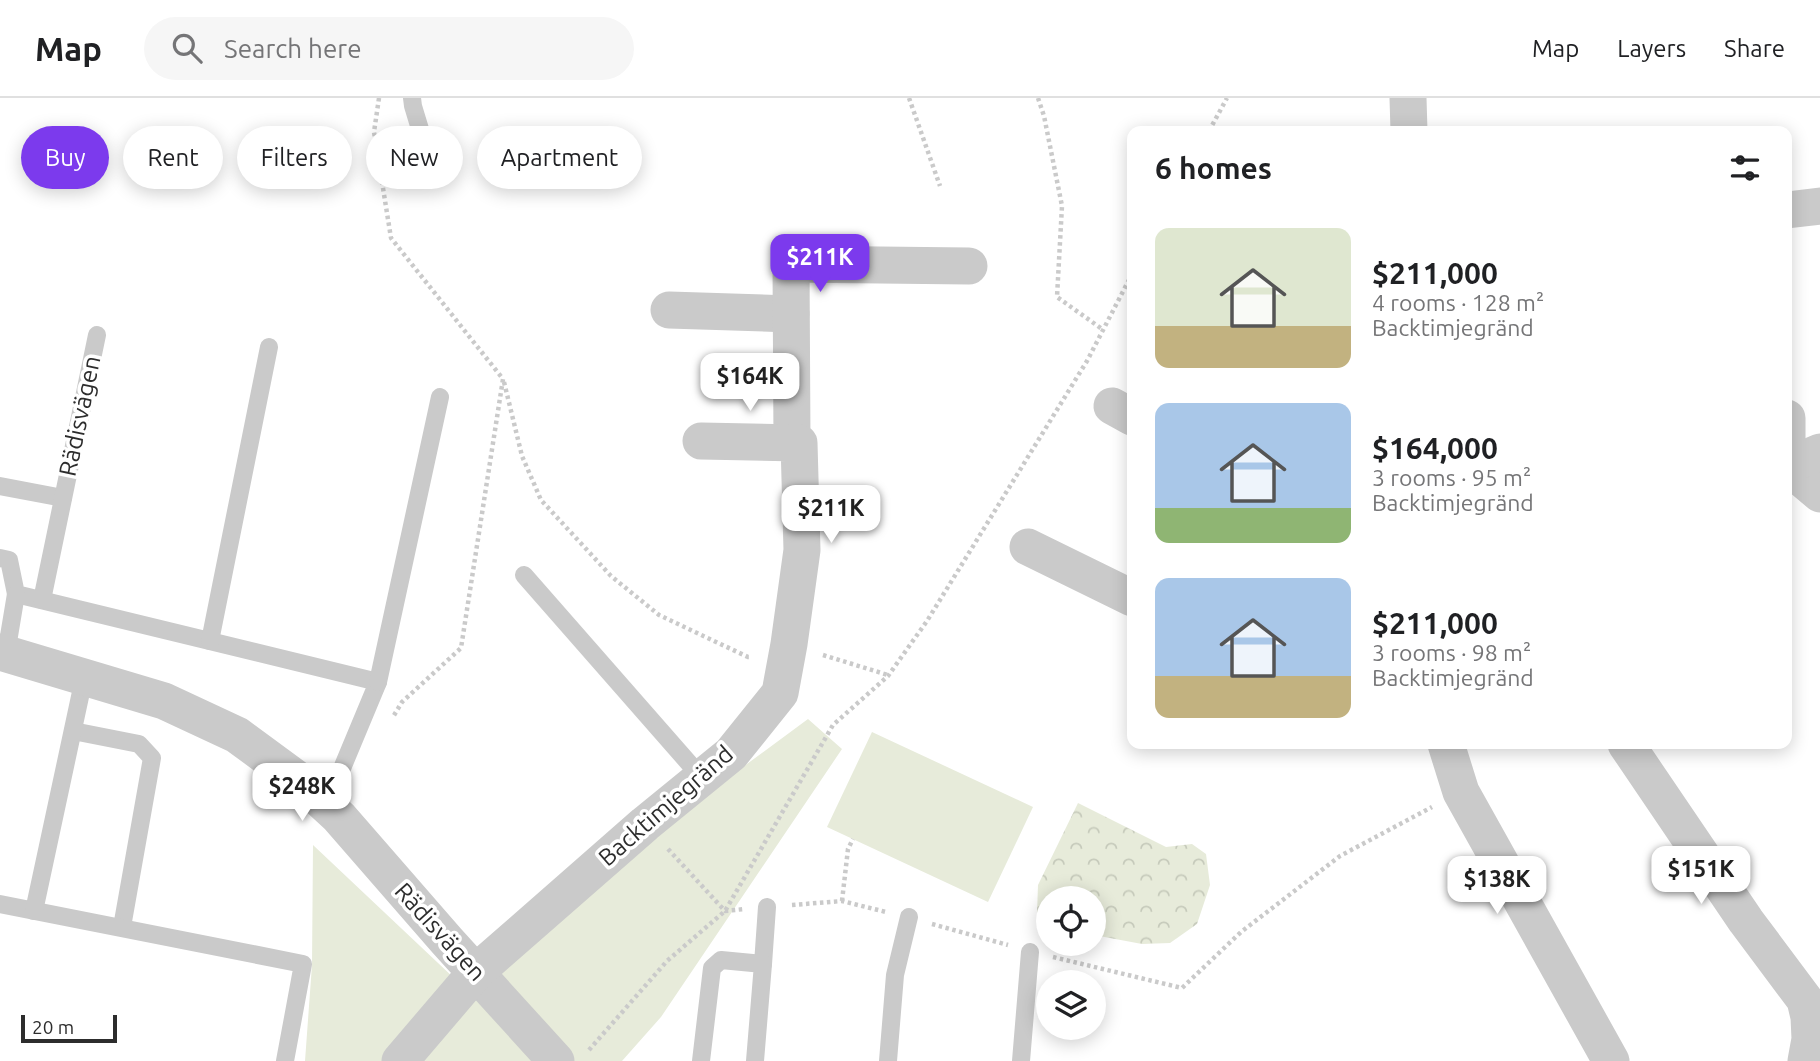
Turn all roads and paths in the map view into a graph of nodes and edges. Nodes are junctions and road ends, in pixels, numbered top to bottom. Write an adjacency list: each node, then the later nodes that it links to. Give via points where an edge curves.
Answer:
1 (412, 98): 6 (lane)
2 (909, 98): 9 (path)
3 (1038, 98): 16 (path, via 1062,206 1056,297)
4 (1227, 98): 7 (path)
5 (1408, 98): 8 (street)
6 (419, 126)
7 (1212, 126)
8 (1409, 126)
9 (940, 186)
10 (1820, 206): 11 (street)
11 (1792, 209)
12 (968, 266): 15 (street, Backtimjegränd, via 791,264)
13 (1127, 283): 16 (path)
14 (669, 310): 15 (street)
15 (791, 314): 22 (street, Backtimjegränd)
16 (1102, 329): 38 (path, via 1087,361 927,621)
17 (97, 335): 28 (lane, Rädisvägen)
18 (269, 347): 35 (lane)
19 (503, 379): 36 (path, via 522,456 541,500 611,576 659,615 748,657)
20 (439, 397): 40 (lane)
21 (701, 441): 22 (street)
22 (792, 443): 36 (street, Backtimjegränd, via 799,443 802,550)
23 (1820, 452): 24 (street)
24 (1792, 464)
25 (1792, 470): 27 (street)
26 (0, 486): 28 (lane, Rädisvägen)
27 (1820, 494)
28 (63, 498): 34 (lane, Rädisvägen)
29 (1028, 547): 33 (street)
30 (0, 558): 32 (lane, Rädisvägen, via 9,560)
31 (524, 575): 44 (lane)
32 (16, 594): 34 (lane); 37 (lane, Rädisvägen)
33 (1127, 596)
34 (42, 600): 35 (lane)
35 (210, 641): 40 (lane)
36 (789, 644): 38 (path); 44 (street, Backtimjegränd, via 780,693 732,754)
37 (3, 653): 39 (street, Rädisvägen)
38 (888, 676): 53 (path, via 834,725)
39 (84, 678): 41 (lane); 46 (street, Rädisvägen, via 164,701 237,735)
40 (378, 682): 46 (lane)
41 (73, 731): 52 (lane); 55 (lane, via 139,744 152,758)
42 (1448, 749): 45 (street)
43 (1629, 749): 67 (street, via 1805,1000 1810,1028)
44 (702, 778): 47 (street, Backtimjegränd)
45 (1461, 792): 56 (path, via 1340,856 1241,932 1182,988); 66 (street)
46 (324, 804): 58 (street, Rädisvägen)
47 (645, 824): 53 (path); 58 (street, Backtimjegränd)
48 (853, 839): 49 (path)
49 (842, 901): 51 (path); 54 (path)
50 (0, 904): 52 (lane)
51 (767, 907): 53 (path); 57 (lane)
52 (34, 911): 55 (lane)
53 (725, 911): 59 (path, via 667,961)
54 (909, 917): 56 (path); 64 (lane, via 895,975)
55 (122, 928): 60 (lane, via 303,964)
56 (1030, 952): 65 (lane)
57 (763, 964): 62 (lane, via 721,960 712,968); 63 (lane)
58 (476, 972): 59 (street, Rädisvägen); 61 (street, Backtimjegränd)
59 (572, 1056)
60 (285, 1061)
61 (400, 1061)
62 (701, 1061)
63 (755, 1061)
64 (888, 1061)
65 (1021, 1061)
66 (1611, 1061)
67 (1807, 1061)

